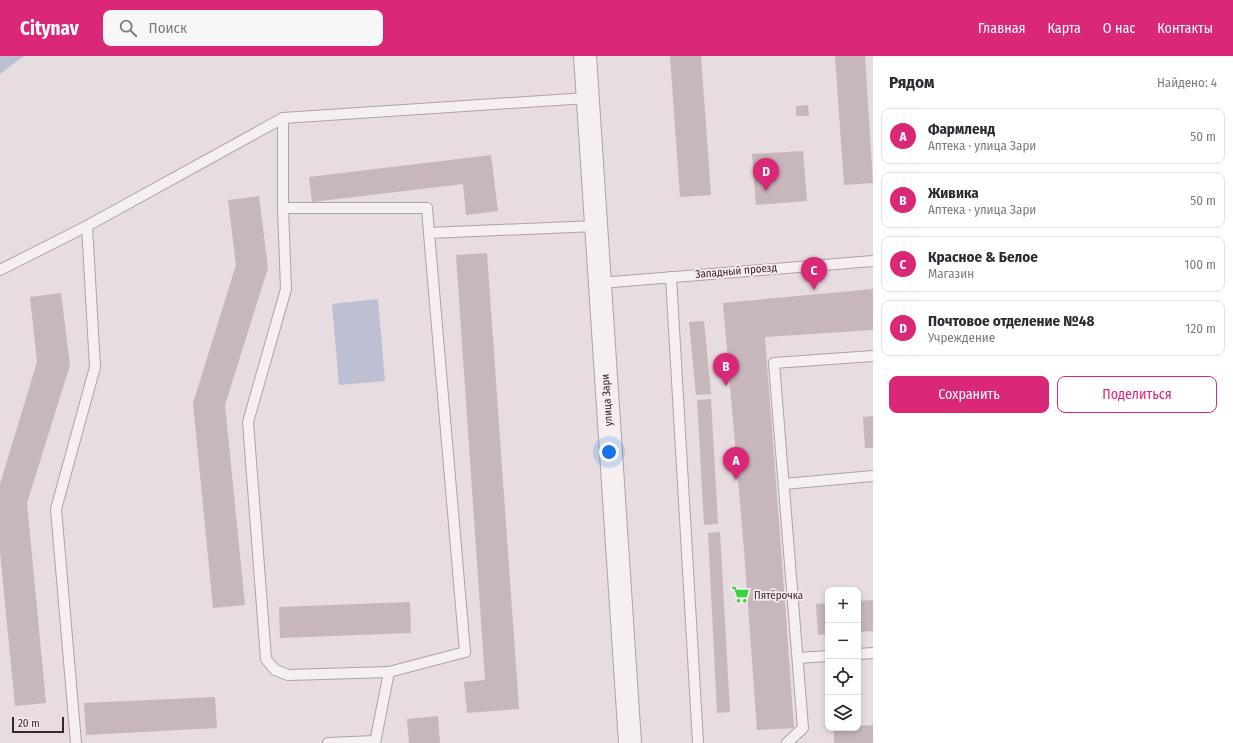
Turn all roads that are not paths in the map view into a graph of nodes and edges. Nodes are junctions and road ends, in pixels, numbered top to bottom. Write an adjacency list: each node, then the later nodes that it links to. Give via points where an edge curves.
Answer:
1 (585, 56): 2 (street, улица Зари)
2 (587, 98): 3 (lane); 6 (street, улица Зари)
3 (283, 118): 4 (lane); 5 (lane)
4 (283, 208): 7 (lane, via 427,208); 19 (lane, via 286,289 248,422 266,659 274,670 288,675)
5 (87, 226): 9 (lane); 21 (lane, via 95,367 56,509)
6 (596, 226): 7 (lane); 11 (street, улица Зари)
7 (429, 233): 19 (lane, via 465,652)
8 (873, 261): 10 (lane, Западный проезд)
9 (0, 270)
10 (671, 277): 11 (lane, Западный проезд); 24 (lane)
11 (600, 283): 23 (street, улица Зари)
12 (873, 356): 14 (lane, via 774,363)
13 (873, 476): 14 (lane)
14 (784, 484): 18 (lane)
15 (873, 653): 16 (lane)
16 (861, 654)
17 (825, 656): 18 (lane)
18 (798, 658): 25 (lane, via 803,728)
19 (390, 672): 20 (lane)
20 (375, 742): 22 (lane)
21 (76, 743)
22 (328, 743)
23 (630, 743)
24 (698, 743)
25 (787, 743)

